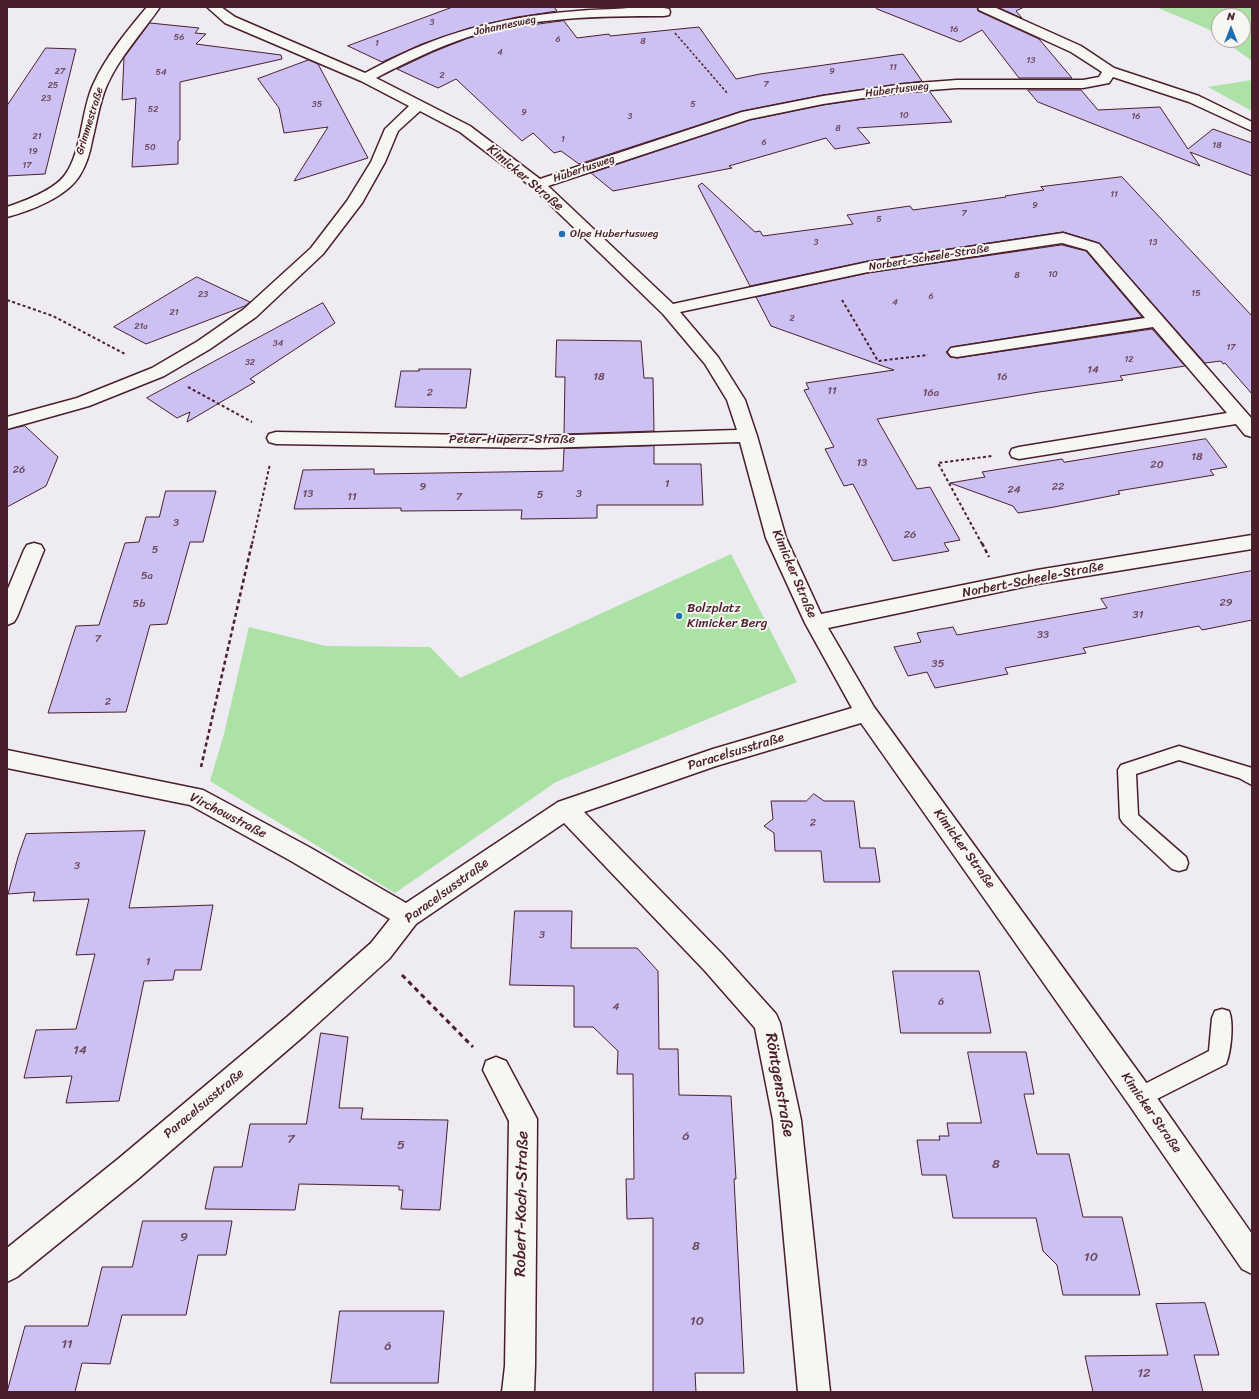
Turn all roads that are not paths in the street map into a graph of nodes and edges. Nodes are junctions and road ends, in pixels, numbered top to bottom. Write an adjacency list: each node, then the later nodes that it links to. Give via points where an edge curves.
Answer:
1 (154, 7): 10 (street, Grimmestraße, via 141,22 100,85 82,151 72,176 55,191)
2 (213, 7): 6 (street, Kimicker Straße, via 230,20)
3 (984, 7): 5 (street, via 1076,49)
4 (664, 12): 6 (street, Johannesweg, via 563,15 477,30 436,44)
5 (1109, 71): 8 (street, via 1194,99); 9 (street, Hubertusweg, via 1104,80 1094,83 957,84 904,88 747,115)
6 (366, 78): 7 (street, Kimicker Straße)
7 (417, 106): 9 (street, Kimicker Straße, via 465,129); 14 (street, via 392,129 378,162 354,203 317,251 250,313 204,345 158,372 83,402)
8 (1252, 127)
9 (538, 185): 11 (street, Kimicker Straße)
10 (7, 212)
11 (669, 310): 12 (street, Norbert-Scheele-Straße, via 868,267 1063,238 1092,247); 16 (street, Kimicker Straße, via 712,361 736,400)
12 (1158, 321): 13 (street); 15 (street, Norbert-Scheele-Straße)
13 (957, 352)
14 (7, 423)
15 (1246, 424): 18 (street, Norbert-Scheele-Straße)
16 (748, 436): 17 (street, Peter-Huperz-Straße, via 541,442); 22 (street, Kimicker Straße, via 776,538)
17 (276, 438)
18 (1019, 453)
19 (1252, 542): 22 (street, Norbert-Scheele-Straße, via 1045,576)
20 (34, 550): 21 (street)
21 (7, 617)
22 (815, 624): 23 (street, Kimicker Straße)
23 (866, 713): 26 (street, Paracelsusstraße, via 713,758); 31 (street, Kimicker Straße)
24 (7, 759): 28 (street, Virchowstraße, via 195,797)
25 (1252, 778): 27 (lane, via 1245,773 1179,753 1127,770 1129,818)
26 (566, 809): 28 (street, Paracelsusstraße); 35 (street, Röntgenstraße, via 714,963 767,1023 787,1120)
27 (1179, 863)
28 (408, 916): 33 (street, Paracelsusstraße, via 380,951 296,1026 128,1169)
29 (1222, 1018): 31 (lane, via 1219,1056)
30 (496, 1070): 34 (street, Robert-Koch-Straße, via 523,1118)
31 (1140, 1097): 32 (street, Kimicker Straße)
32 (1252, 1260)
33 (7, 1267)
34 (518, 1392)
35 (814, 1392)

